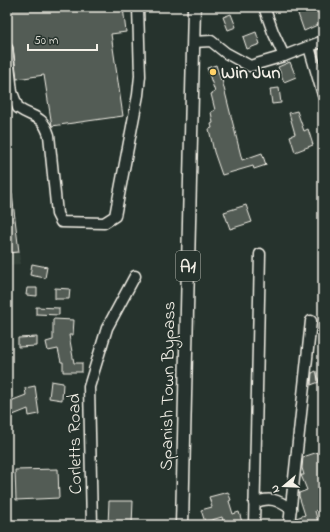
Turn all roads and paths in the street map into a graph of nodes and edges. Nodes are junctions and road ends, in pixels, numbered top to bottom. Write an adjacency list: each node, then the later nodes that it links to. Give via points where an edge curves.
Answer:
1 (138, 7): 7 (street, via 138,95 115,216 104,223 61,222 57,214 46,127 41,120 18,108 12,92)
2 (194, 7): 5 (main road, Spanish Town Bypass / A1)
3 (264, 7): 8 (street)
4 (323, 41): 6 (street)
5 (193, 42): 8 (street, via 211,41 226,53 250,66); 16 (main road, Spanish Town Bypass / A1)
6 (309, 47): 8 (street); 9 (street)
7 (7, 48)
8 (284, 56)
9 (323, 95)
10 (260, 254): 13 (street)
11 (135, 276): 15 (street, Corletts Road, via 107,328 89,387)
12 (312, 321): 14 (street)
13 (254, 503): 14 (street, via 270,499 279,500); 17 (street)
14 (291, 509): 18 (street)
15 (92, 525)
16 (182, 525)
17 (254, 525)
18 (289, 525)

